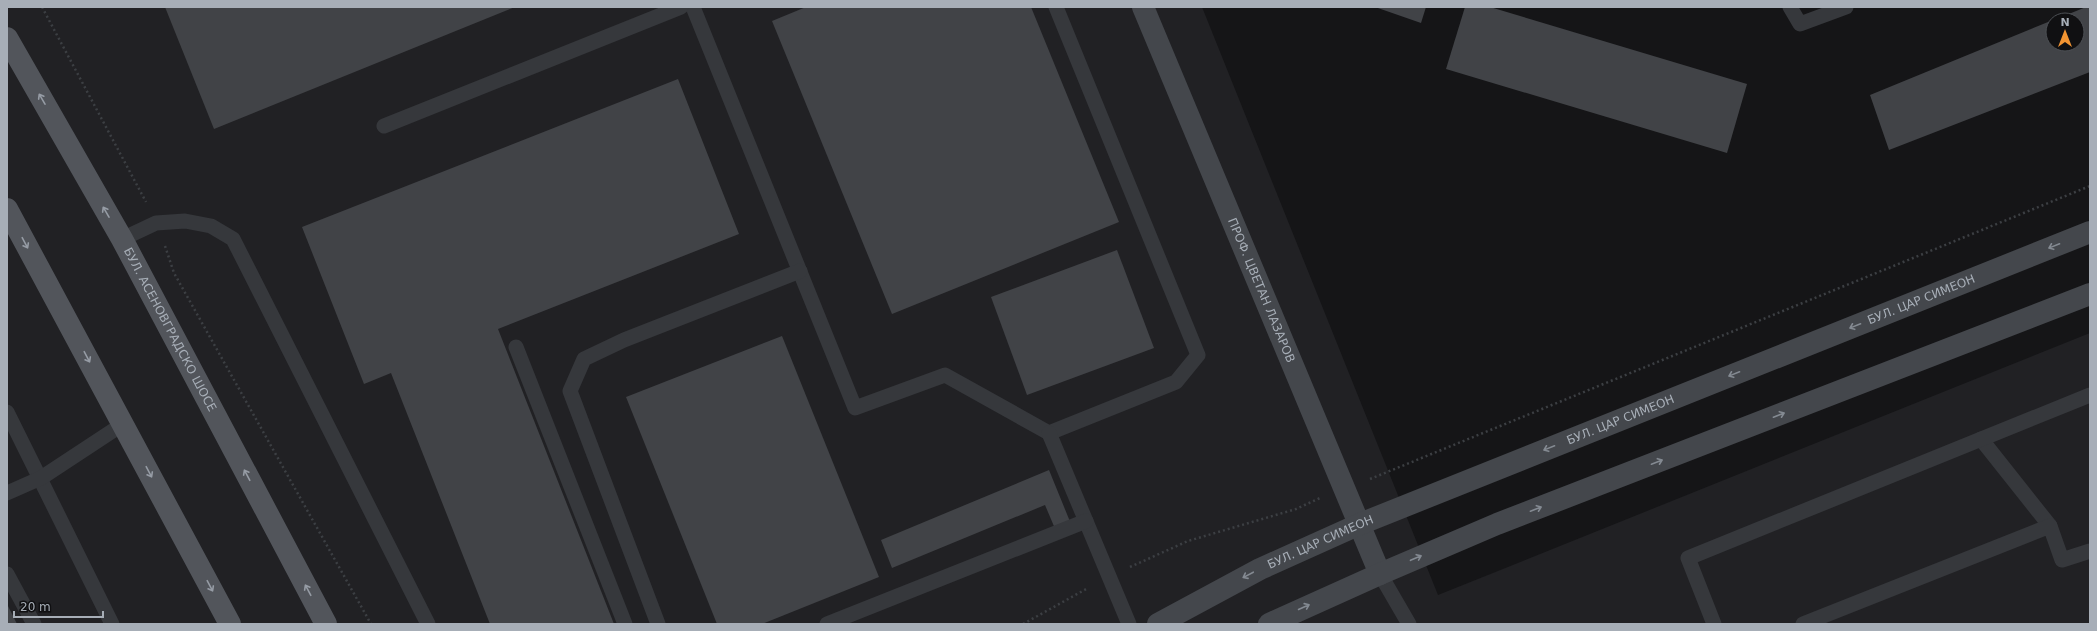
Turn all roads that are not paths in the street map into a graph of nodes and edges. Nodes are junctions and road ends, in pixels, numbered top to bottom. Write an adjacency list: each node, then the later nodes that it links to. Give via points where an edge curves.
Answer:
1 (681, 7): 8 (lane)
2 (693, 7): 12 (lane)
3 (1056, 7): 18 (lane, via 1198,355 1176,382)
4 (1143, 7): 23 (main road, ПРОФ. ЦВЕТАН ЛАЗАРОВ)
5 (1790, 7): 6 (lane, via 1800,24)
6 (1846, 7)
7 (7, 38): 11 (main road, БУЛ. АСЕНОВГРАДСКО ШОСЕ, one-way to 7)
8 (384, 126)
9 (7, 209): 17 (main road, one-way to 17)
10 (2090, 232): 23 (main road, БУЛ. ЦАР СИМЕОН, one-way to 23)
11 (122, 239): 31 (main road, БУЛ. АСЕНОВГРАДСКО ШОСЕ, one-way to 11); 32 (lane, via 156,223 185,221 211,226 234,239)
12 (800, 271): 18 (lane, via 855,408 945,376); 34 (lane, via 624,340 584,359 570,391)
13 (2090, 294): 27 (main road, one-way to 13, via 1497,524)
14 (516, 347): 33 (lane)
15 (2090, 395): 19 (lane)
16 (7, 412): 20 (lane)
17 (123, 424): 20 (lane); 30 (main road, one-way to 30)
18 (1049, 432): 22 (lane)
19 (1981, 439): 24 (lane); 40 (lane, via 1688,558)
20 (41, 478): 21 (lane); 29 (lane)
21 (7, 493)
22 (1086, 521): 35 (lane); 36 (lane)
23 (1360, 524): 27 (main road, ПРОФ. ЦВЕТАН ЛАЗАРОВ); 37 (main road, БУЛ. ЦАР СИМЕОН, one-way to 37, via 1260,569)
24 (2050, 526): 25 (lane, via 2062,560); 41 (lane)
25 (2090, 551)
26 (7, 574): 28 (lane)
27 (1380, 574): 38 (main road, one-way to 27); 39 (lane)
28 (34, 624)
29 (112, 624)
30 (230, 624)
31 (326, 624)
32 (428, 624)
33 (625, 624)
34 (658, 624)
35 (827, 624)
36 (1130, 624)
37 (1158, 624)
38 (1269, 624)
39 (1409, 624)
40 (1714, 624)
41 (1803, 624)

